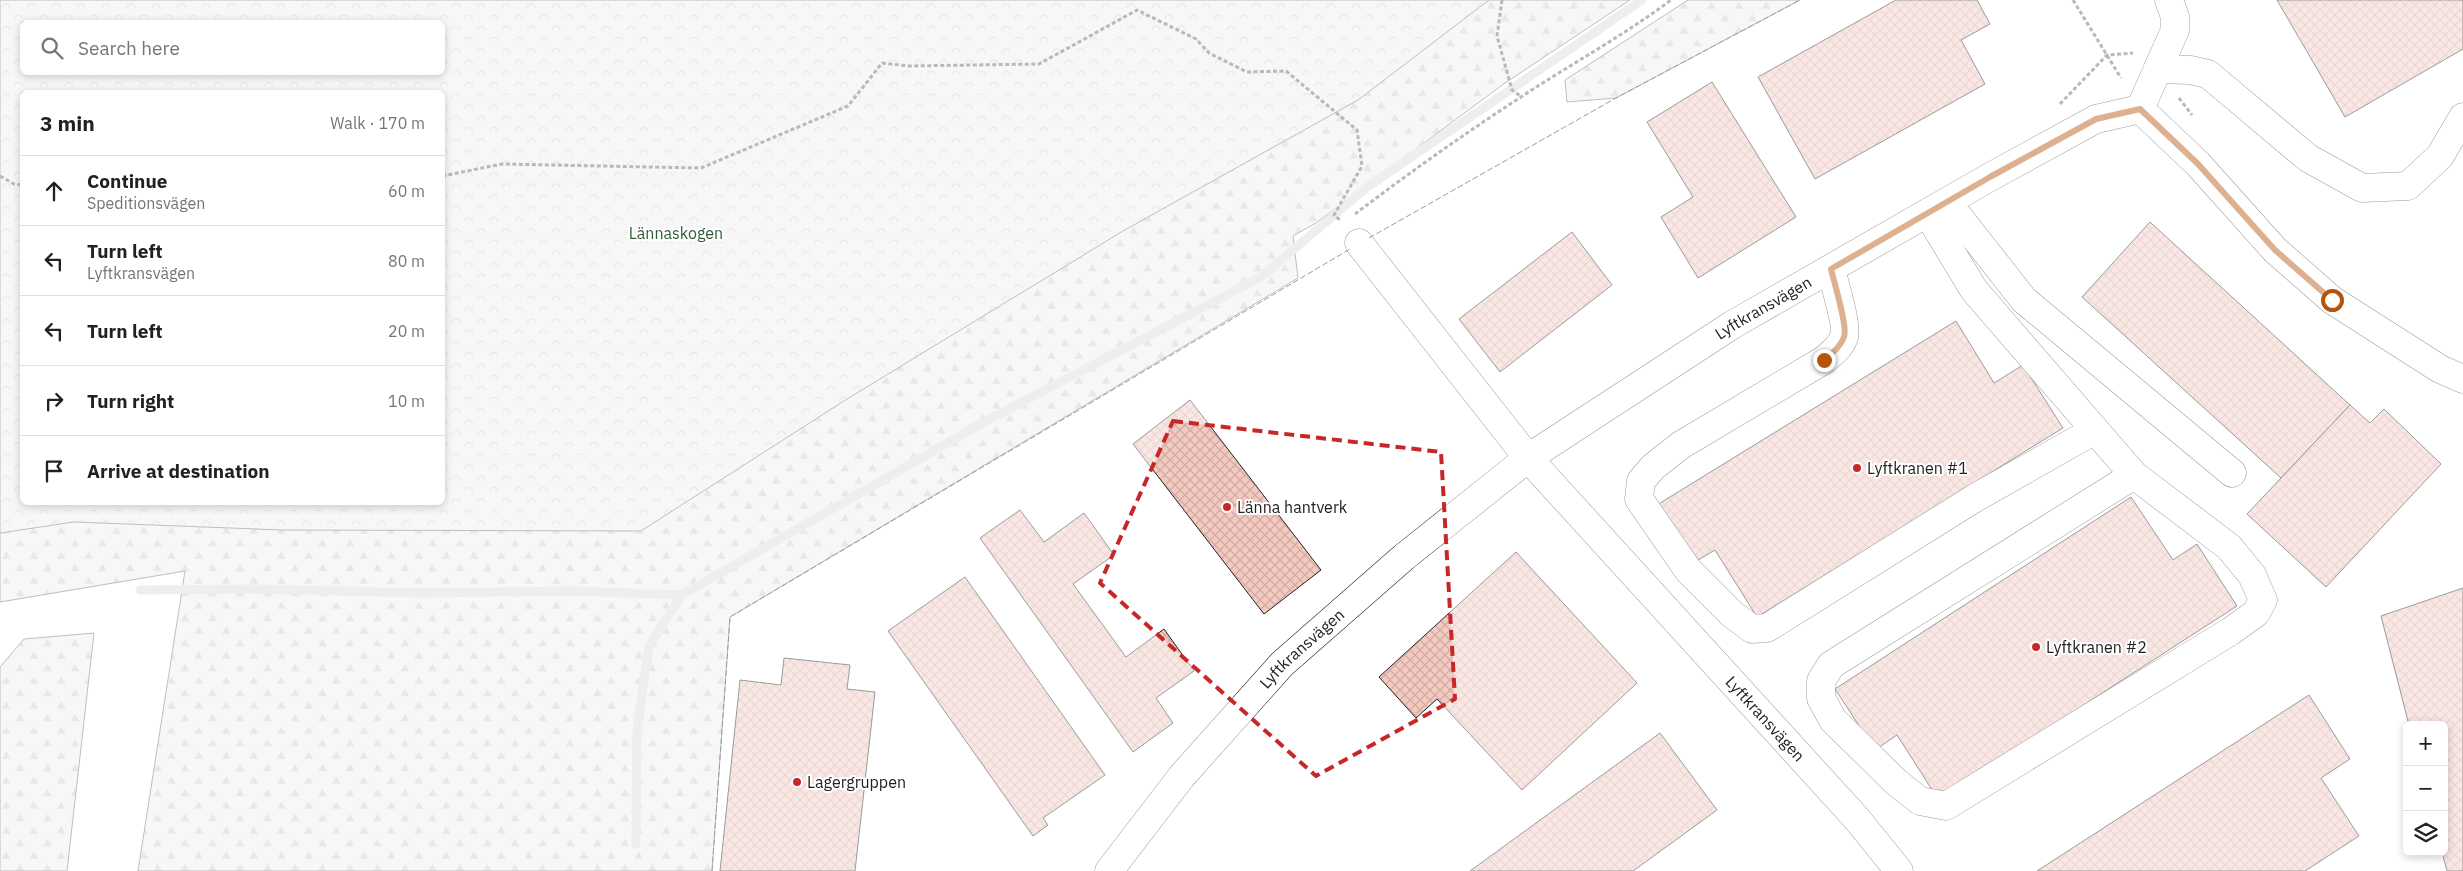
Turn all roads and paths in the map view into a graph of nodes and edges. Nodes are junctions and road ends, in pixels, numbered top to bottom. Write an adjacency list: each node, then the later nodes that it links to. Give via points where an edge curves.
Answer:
1 (1502, 0): 6 (path, via 1497,36 1512,90)
2 (1671, 0): 6 (path, via 1629,31)
3 (2073, 0): 7 (path)
4 (2169, 0): 5 (street, via 2175,17 2175,30)
5 (2158, 69): 7 (street); 8 (street, via 2208,74 2308,158 2362,188 2408,186 2440,156)
6 (1522, 96): 13 (path, via 1398,181)
7 (2140, 109): 12 (street, Lyftkransvägen, via 2096,119); 15 (street, via 2198,164 2275,250 2332,300 2440,369)
8 (2463, 116)
9 (445, 175): 13 (path, via 502,164 701,168 848,106 882,63 909,66 1039,64 1137,10 1196,39 1209,53 1247,72 1286,70 1357,130 1362,166 1334,215)
10 (0, 176): 11 (path)
11 (20, 185)
12 (1938, 208): 14 (street, Lyftkransvägen); 16 (street, via 1974,290); 18 (street, via 2024,300)
13 (1352, 233): 17 (street)
14 (1831, 269): 16 (street, via 1845,326 1845,335 1838,348 1824,360 1680,446 1641,481 1639,499 1688,570 1732,614 1752,629 1766,628 1975,498); 17 (street, Lyftkransvägen, via 1732,326)
15 (2463, 379)
16 (2095, 430): 19 (street)
17 (1528, 458): 20 (street, Lyftkransvägen, via 1404,557 1282,664 1182,776); 21 (street, Lyftkransvägen, via 1857,819)
18 (2232, 473)
19 (2134, 475): 19 (street, via 2229,547 2252,575 2263,600 2256,613 2232,631 1946,806 1920,801 1833,720 1821,698 1821,681 1831,665)
20 (1109, 871)
21 (1899, 871)

